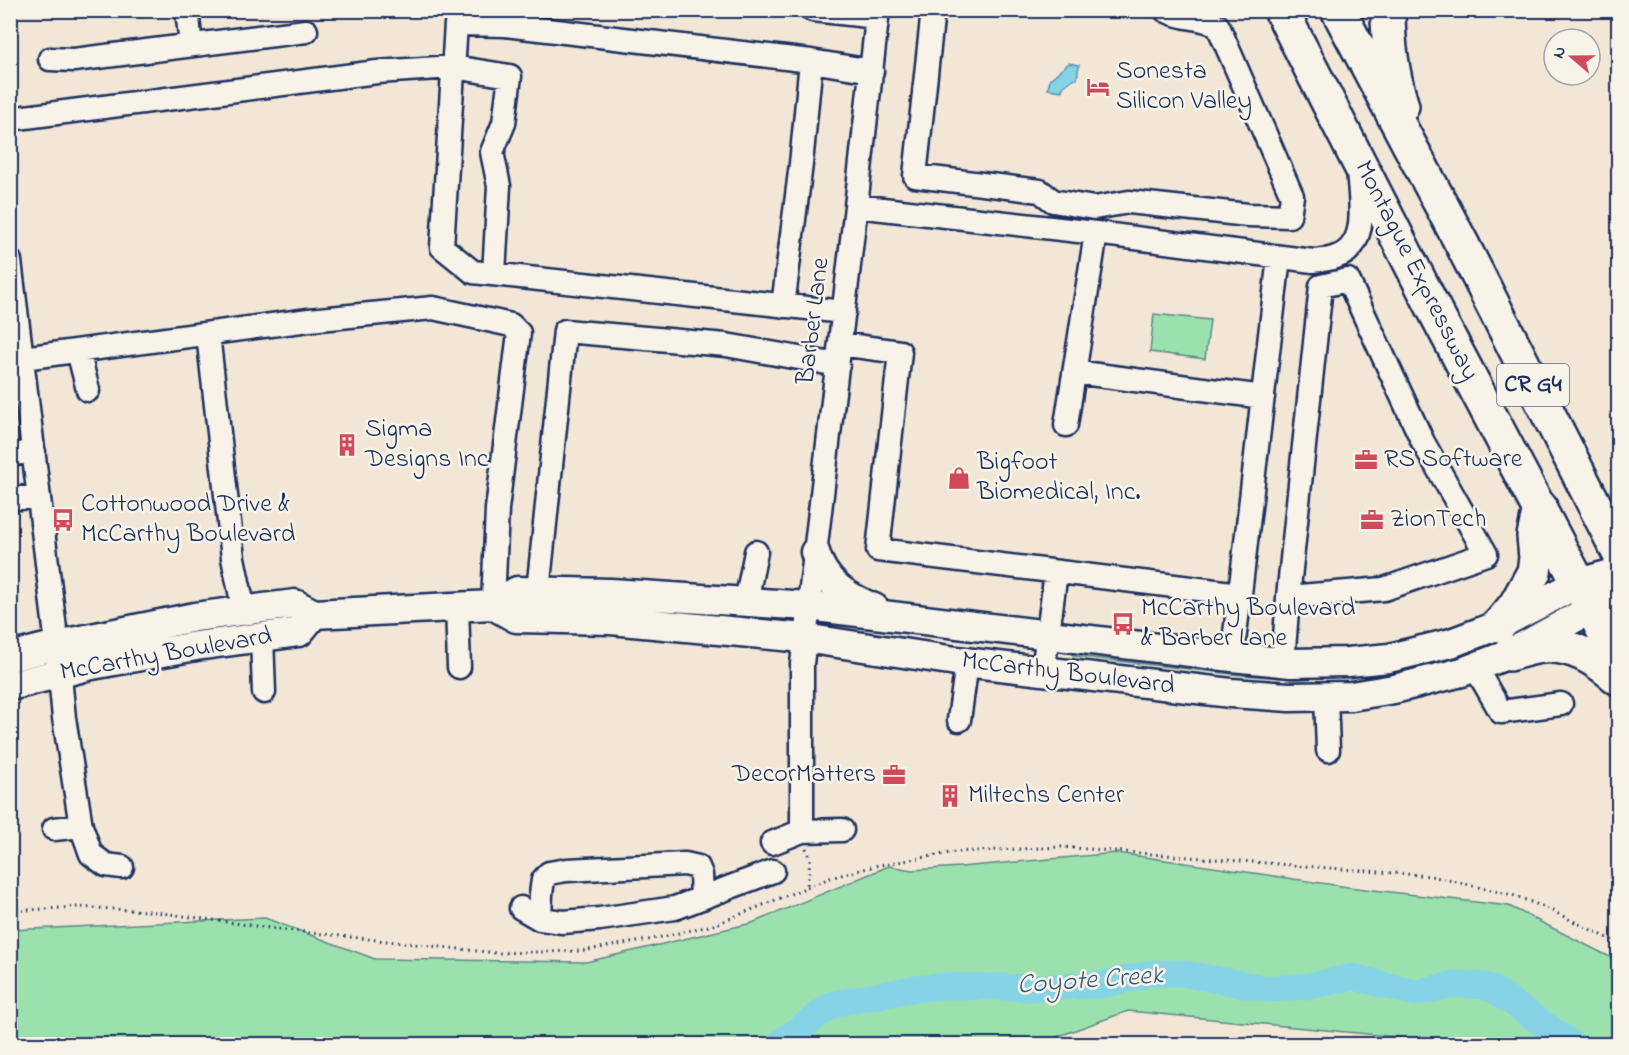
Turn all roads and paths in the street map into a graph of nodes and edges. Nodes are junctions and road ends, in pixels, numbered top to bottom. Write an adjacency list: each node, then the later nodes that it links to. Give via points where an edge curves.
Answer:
1 (187, 10): 11 (street)
2 (933, 10): 19 (street, via 915,176 1040,191)
3 (1165, 10): 20 (street, via 1178,17 1209,20 1218,26 1292,196 1289,216)
4 (1266, 10): 12 (highway)
5 (1281, 10): 12 (highway, Montague Expressway / CR G4)
6 (1338, 10): 22 (highway, Montague Expressway / CR G4)
7 (1389, 10): 22 (highway, via 1394,82)
8 (820, 11): 9 (street)
9 (878, 14): 16 (street, Barber Lane)
10 (306, 31): 11 (street)
11 (191, 45): 13 (street, via 74,60)
12 (1302, 55): 18 (highway, Montague Expressway / CR G4)
13 (50, 59)
14 (811, 61): 15 (street, via 505,25 456,24); 16 (street); 31 (street)
15 (453, 67): 17 (street, via 377,72); 29 (street, via 442,247 472,272); 29 (street, via 510,76 504,123 492,152 499,186)
16 (872, 70): 21 (street, Barber Lane)
17 (10, 119)
18 (1357, 158): 27 (street, via 1360,225 1354,245); 46 (highway, Montague Expressway / CR G4)
19 (1053, 201): 20 (street, via 1094,208 1128,202); 23 (street)
20 (1145, 204): 25 (street)
21 (856, 206): 23 (street); 32 (street, Barber Lane)
22 (1449, 219): 45 (highway, Montague Expressway / CR G4)
23 (1042, 226): 24 (street)
24 (1096, 233): 25 (street); 37 (street)
25 (1142, 239): 26 (street)
26 (1279, 257): 27 (street, via 1313,261); 39 (street)
27 (1331, 258): 30 (street)
28 (11, 267): 36 (street)
29 (494, 274): 31 (street)
30 (1332, 284): 57 (street, via 1321,286); 57 (street, via 1348,280 1423,442 1486,554 1384,589)
31 (783, 306): 32 (street)
32 (844, 312): 35 (street, Barber Lane)
33 (208, 334): 34 (street); 59 (street, via 433,308 511,325 519,333 497,509); 62 (street, via 233,558)
34 (78, 351): 36 (street); 38 (street)
35 (839, 355): 50 (street, Barber Lane); 51 (street, via 900,352 878,550); 54 (street, via 565,331)
36 (23, 358): 41 (street)
37 (1075, 372): 39 (street); 40 (street)
38 (88, 390)
39 (1263, 397): 55 (street)
40 (1066, 425)
41 (34, 452): 42 (street); 43 (street)
42 (10, 454)
43 (38, 496): 44 (street); 69 (street)
44 (10, 499)
45 (1593, 503): 47 (highway); 48 (highway, Montague Expressway / CR G4)
46 (1540, 507): 56 (highway, Montague Expressway / CR G4); 68 (highway, via 1534,536 1534,572 1515,606)
47 (1618, 524)
48 (1618, 551)
49 (756, 552): 58 (street)
50 (815, 552): 61 (street, Barber Lane); 64 (main road, via 819,566 833,585 858,602)
51 (1056, 572): 55 (street); 65 (street)
52 (1618, 572): 56 (main road, McCarthy Boulevard)
53 (1618, 580): 56 (main road, McCarthy Boulevard)
54 (538, 591): 58 (main road, McCarthy Boulevard); 59 (main road, McCarthy Boulevard, via 517,591)
55 (1240, 594): 71 (street)
56 (1586, 596): 68 (main road, McCarthy Boulevard); 72 (highway, Montague Expressway / CR G4)
57 (1288, 597): 74 (street)
58 (746, 602): 61 (main road, McCarthy Boulevard)
59 (493, 605): 60 (main road, McCarthy Boulevard); 67 (main road, McCarthy Boulevard, via 516,618 611,620)
60 (457, 606): 63 (main road, McCarthy Boulevard); 75 (street)
61 (808, 606): 64 (main road, McCarthy Boulevard); 67 (street, Barber Lane)
62 (244, 611): 63 (main road, McCarthy Boulevard, via 296,604); 69 (main road, McCarthy Boulevard)
63 (314, 614): 66 (main road, McCarthy Boulevard, via 299,632)
64 (892, 616): 65 (main road, McCarthy Boulevard)
65 (1047, 635): 71 (main road, McCarthy Boulevard); 77 (street)
66 (262, 637): 78 (main road, McCarthy Boulevard, via 161,652); 81 (street)
67 (804, 638): 73 (main road, McCarthy Boulevard); 89 (street, Barber Lane)
68 (1504, 639): 74 (main road, McCarthy Boulevard, via 1451,643 1348,663); 76 (main road, McCarthy Boulevard); 79 (highway, via 1576,649)
69 (57, 645): 70 (main road, McCarthy Boulevard); 78 (street)
70 (10, 657)
71 (1232, 657): 74 (main road, McCarthy Boulevard)
72 (1618, 658)
73 (967, 663): 77 (main road, McCarthy Boulevard); 84 (street)
74 (1284, 663)
75 (459, 667)
76 (1475, 667): 82 (main road, McCarthy Boulevard, via 1394,689); 83 (street, via 1501,712)
77 (1043, 671): 82 (main road, McCarthy Boulevard, via 1231,693)
78 (60, 674): 80 (main road, McCarthy Boulevard); 86 (street)
79 (1618, 678)
80 (10, 687)
81 (264, 692)
82 (1326, 696): 85 (street)
83 (1561, 704)
84 (959, 720)
85 (1328, 750)
86 (81, 826): 87 (street); 91 (street, via 91,854 105,865)
87 (54, 829)
88 (842, 830): 89 (street)
89 (802, 831): 90 (street); 93 (path, via 810,860)
90 (772, 843)
91 (122, 867)
92 (773, 871): 94 (street)
93 (807, 887): 95 (path, via 725,921 681,934 581,951 496,953 148,911 78,907); 96 (path, via 875,866 955,852 1062,847 1128,851 1458,881 1512,895)
94 (702, 898): 94 (street, via 675,908 600,919 563,922 530,913 549,873 567,870 685,864 698,867)
95 (10, 911)
96 (1618, 944)

